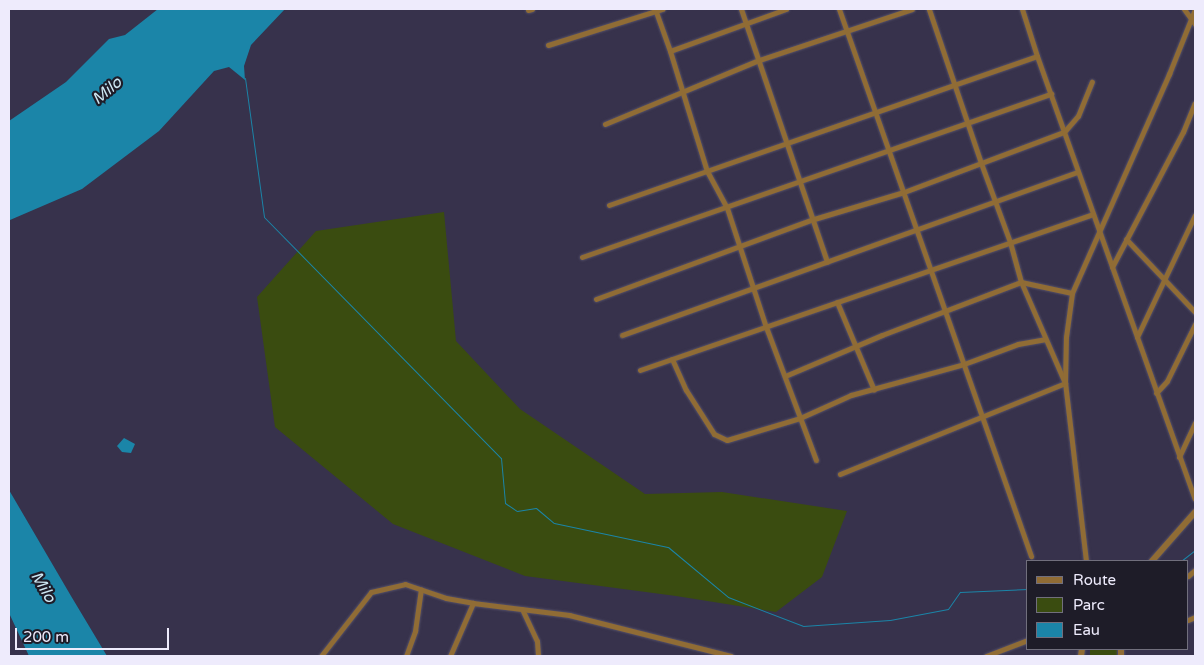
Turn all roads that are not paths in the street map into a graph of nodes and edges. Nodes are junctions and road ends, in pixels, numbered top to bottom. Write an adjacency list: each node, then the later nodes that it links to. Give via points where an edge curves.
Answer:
1 (658, 9): 15 (street); 16 (street)
2 (741, 9): 12 (street)
3 (786, 9): 12 (street)
4 (839, 9): 14 (street)
5 (912, 9): 14 (street)
6 (929, 9): 20 (street)
7 (1030, 9): 10 (street)
8 (1184, 9): 11 (street)
9 (1195, 9): 11 (street)
10 (1024, 12): 17 (street)
11 (1190, 20): 13 (street); 42 (street)
12 (745, 23): 16 (street); 18 (street)
13 (1195, 24)
14 (847, 31): 18 (street); 24 (street)
15 (548, 46)
16 (670, 51): 21 (street)
17 (1037, 56): 20 (street); 22 (street)
18 (759, 60): 21 (street); 28 (street)
19 (1092, 82): 27 (street, via 1078,116)
20 (954, 85): 24 (street); 26 (street)
21 (682, 92): 25 (street); 31 (street)
22 (1051, 94): 26 (street); 27 (street)
23 (1195, 106): 43 (street)
24 (875, 112): 28 (street); 29 (street)
25 (605, 124)
26 (967, 124): 29 (street); 30 (street)
27 (1064, 132): 30 (street); 32 (street)
28 (788, 142): 31 (street); 33 (street)
29 (889, 150): 33 (street); 34 (street)
30 (981, 163): 34 (street); 35 (street)
31 (707, 171): 36 (street); 37 (street)
32 (1078, 172): 35 (street); 38 (street)
33 (801, 181): 37 (street); 40 (street)
34 (904, 192): 40 (street); 41 (street)
35 (995, 202): 41 (street); 44 (street)
36 (609, 205)
37 (727, 208): 45 (street); 46 (street)
38 (1093, 214): 42 (street); 44 (street)
39 (1195, 215): 50 (street)
40 (814, 219): 45 (street); 47 (street)
41 (917, 230): 47 (street); 49 (street)
42 (1100, 230): 48 (street); 53 (street)
43 (1126, 239): 48 (street); 50 (street)
44 (1010, 242): 49 (street); 51 (street)
45 (740, 247): 52 (street); 54 (street)
46 (582, 257)
47 (827, 262): 52 (street)
48 (1112, 267): 61 (street)
49 (931, 270): 55 (street); 56 (street)
50 (1165, 279): 57 (street); 61 (street)
51 (1022, 282): 53 (street); 56 (street); 62 (street)
52 (754, 288): 59 (street); 60 (street)
53 (1072, 293): 68 (street, via 1066,337)
54 (596, 299)
55 (837, 302): 59 (street); 63 (street)
56 (945, 311): 63 (street); 65 (street)
57 (1195, 312)
58 (1195, 324): 70 (street, via 1167,381)
59 (766, 326): 64 (street); 67 (street)
60 (622, 335)
61 (1137, 337): 70 (street)
62 (1045, 339): 65 (street, via 1018,344); 68 (street)
63 (856, 347): 67 (street); 69 (street)
64 (672, 359): 66 (street); 71 (street, via 686,390 714,434 727,440)
65 (964, 364): 69 (street); 72 (street)
66 (640, 370)
67 (784, 376): 71 (street)
68 (1065, 383): 72 (street); 80 (street)
69 (874, 390): 71 (street)
70 (1156, 393): 74 (street)
71 (800, 418): 75 (street)
72 (983, 418): 76 (street); 79 (street)
73 (1195, 423): 74 (street)
74 (1179, 458): 77 (street)
75 (816, 460)
76 (840, 474)
77 (1195, 499)
78 (1195, 512): 81 (street)
79 (1031, 556)
80 (1086, 560)
81 (1153, 560)
82 (421, 589): 83 (street); 86 (street, via 405,584 371,592); 87 (street, via 415,631)
83 (473, 603): 84 (street); 88 (street)
84 (522, 609): 89 (street, via 537,641); 90 (street, via 588,620)
85 (1026, 641): 91 (street)
86 (321, 656)
87 (406, 656)
88 (450, 656)
89 (538, 656)
90 (731, 656)
91 (986, 656)

